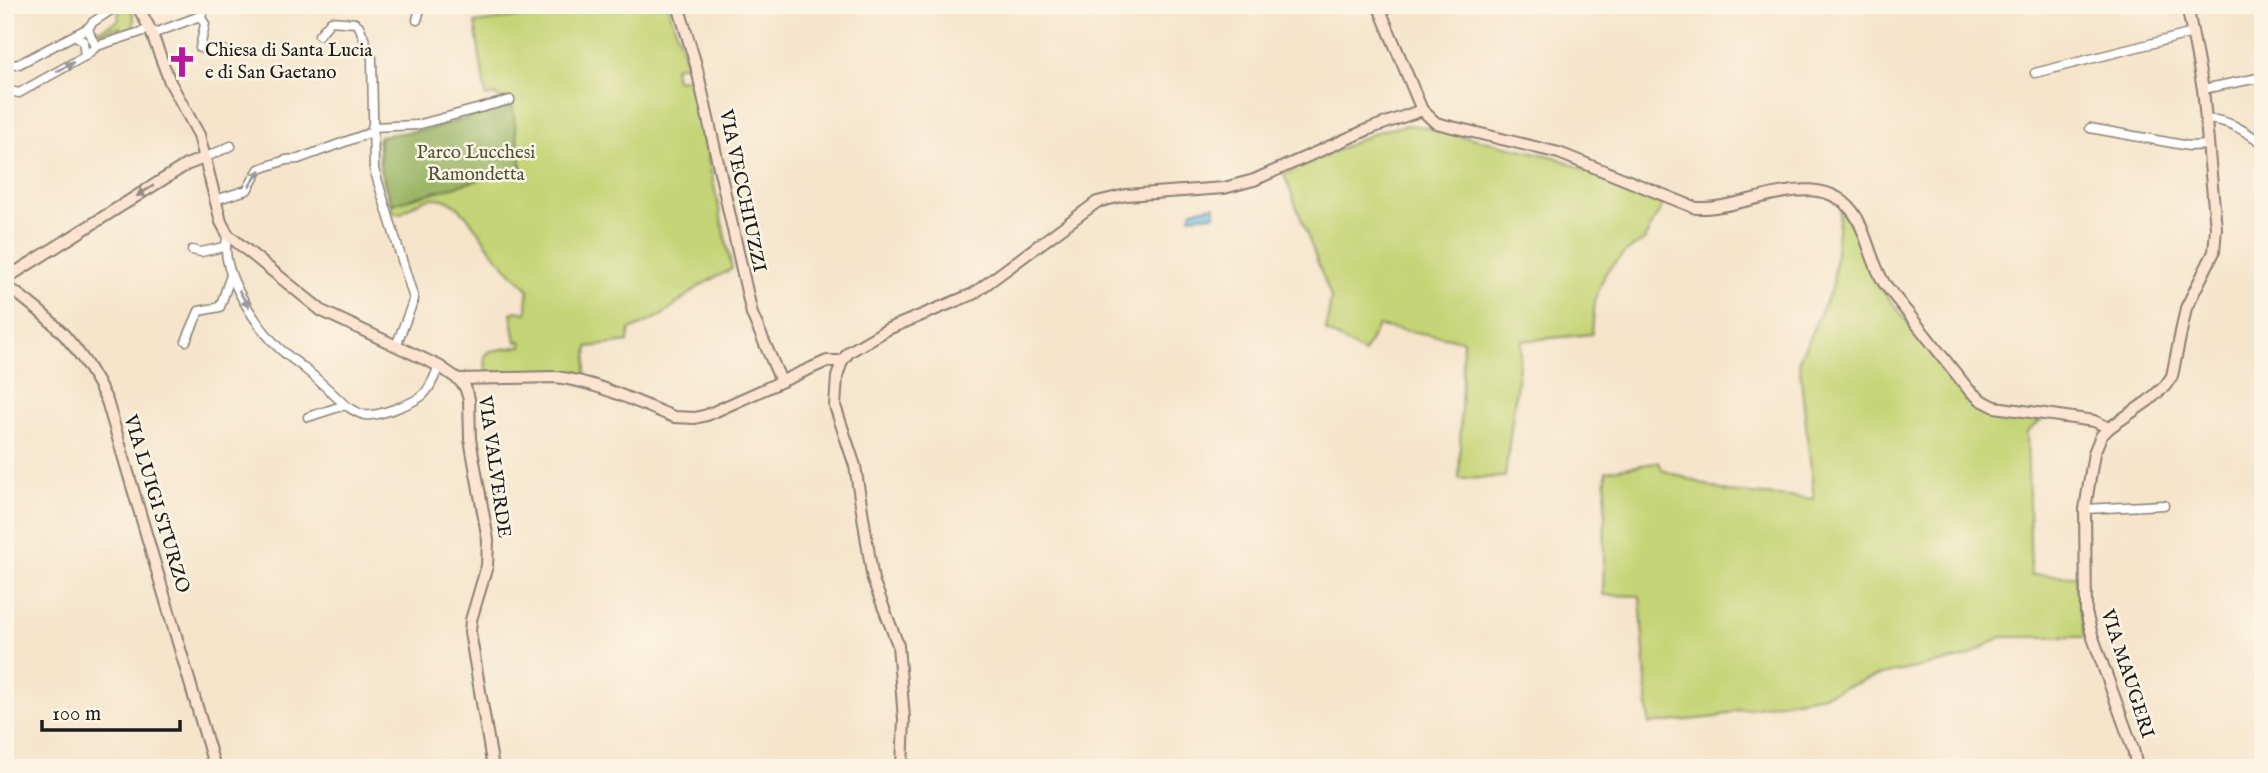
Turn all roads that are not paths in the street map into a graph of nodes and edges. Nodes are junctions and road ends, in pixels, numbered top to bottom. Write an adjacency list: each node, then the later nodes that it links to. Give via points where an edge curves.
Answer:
1 (118, 5): 11 (street)
2 (137, 5): 12 (street)
3 (216, 5): 8 (street)
4 (421, 5): 10 (street)
5 (678, 5): 45 (street, VIA VECCHIUZZI, via 696,65 752,314)
6 (1378, 5): 25 (street)
7 (2187, 5): 13 (street)
8 (204, 6): 9 (street)
9 (200, 16): 12 (street); 17 (street, via 205,24 200,48)
10 (416, 20)
11 (88, 28): 14 (street); 16 (street)
12 (151, 32): 16 (street); 32 (street, via 170,82 199,135)
13 (2193, 33): 20 (street); 23 (street)
14 (75, 35): 18 (street, via 83,41); 19 (street)
15 (319, 35): 28 (street, via 331,21 359,26 372,58)
16 (97, 46): 18 (street)
17 (224, 50)
18 (85, 56): 22 (street, one-way to 18, via 19,93)
19 (5, 67)
20 (2035, 73)
21 (2263, 76): 23 (street)
22 (5, 87)
23 (2203, 89): 26 (street)
24 (510, 100): 28 (street, via 417,125)
25 (1422, 110): 42 (street, via 1254,180 1097,202 973,295 888,329 861,343); 48 (street, via 1436,123 1559,153 1696,208 1713,209 1795,190 1828,192 1857,218 1884,283 1969,390 1995,407 2094,421)
26 (2206, 120): 29 (street, via 2229,124); 30 (street)
27 (2090, 128): 30 (street, via 2189,146)
28 (372, 130): 33 (street, one-way to 28, via 247,190 259,169); 41 (street, via 374,169 414,299)
29 (2263, 143)
30 (2209, 145): 48 (street, via 2216,243 2186,308 2172,376 2148,401)
31 (231, 146): 32 (street)
32 (204, 158): 33 (street); 38 (street, one-way to 38)
33 (215, 200): 34 (street)
34 (228, 236): 35 (street); 41 (street, via 322,312)
35 (224, 247): 36 (street); 37 (street)
36 (192, 250)
37 (231, 275): 40 (street, via 220,307 199,311); 46 (street, one-way to 46, via 276,346)
38 (5, 278)
39 (5, 285): 51 (street, VIA LUIGI STURZO, via 60,328 86,360 107,401)
40 (186, 341)
41 (396, 346): 43 (street)
42 (842, 361): 45 (street, via 827,361); 53 (street, via 835,406 855,466 873,580 898,645 904,719)
43 (439, 366): 44 (street); 46 (street, via 423,395 412,401 368,415)
44 (458, 379): 45 (street, via 570,379 686,419 707,415); 52 (street, VIA VALVERDE, via 468,399 470,439 488,540 487,566 470,632)
45 (781, 381)
46 (345, 405): 47 (street)
47 (308, 418)
48 (2109, 428): 50 (street, VIA MAUGERI, via 2094,453)
49 (2164, 505): 50 (street)
50 (2085, 509): 54 (street, VIA MAUGERI, via 2086,612)
51 (215, 768)
52 (493, 768)
53 (902, 768)
54 (2137, 768)

